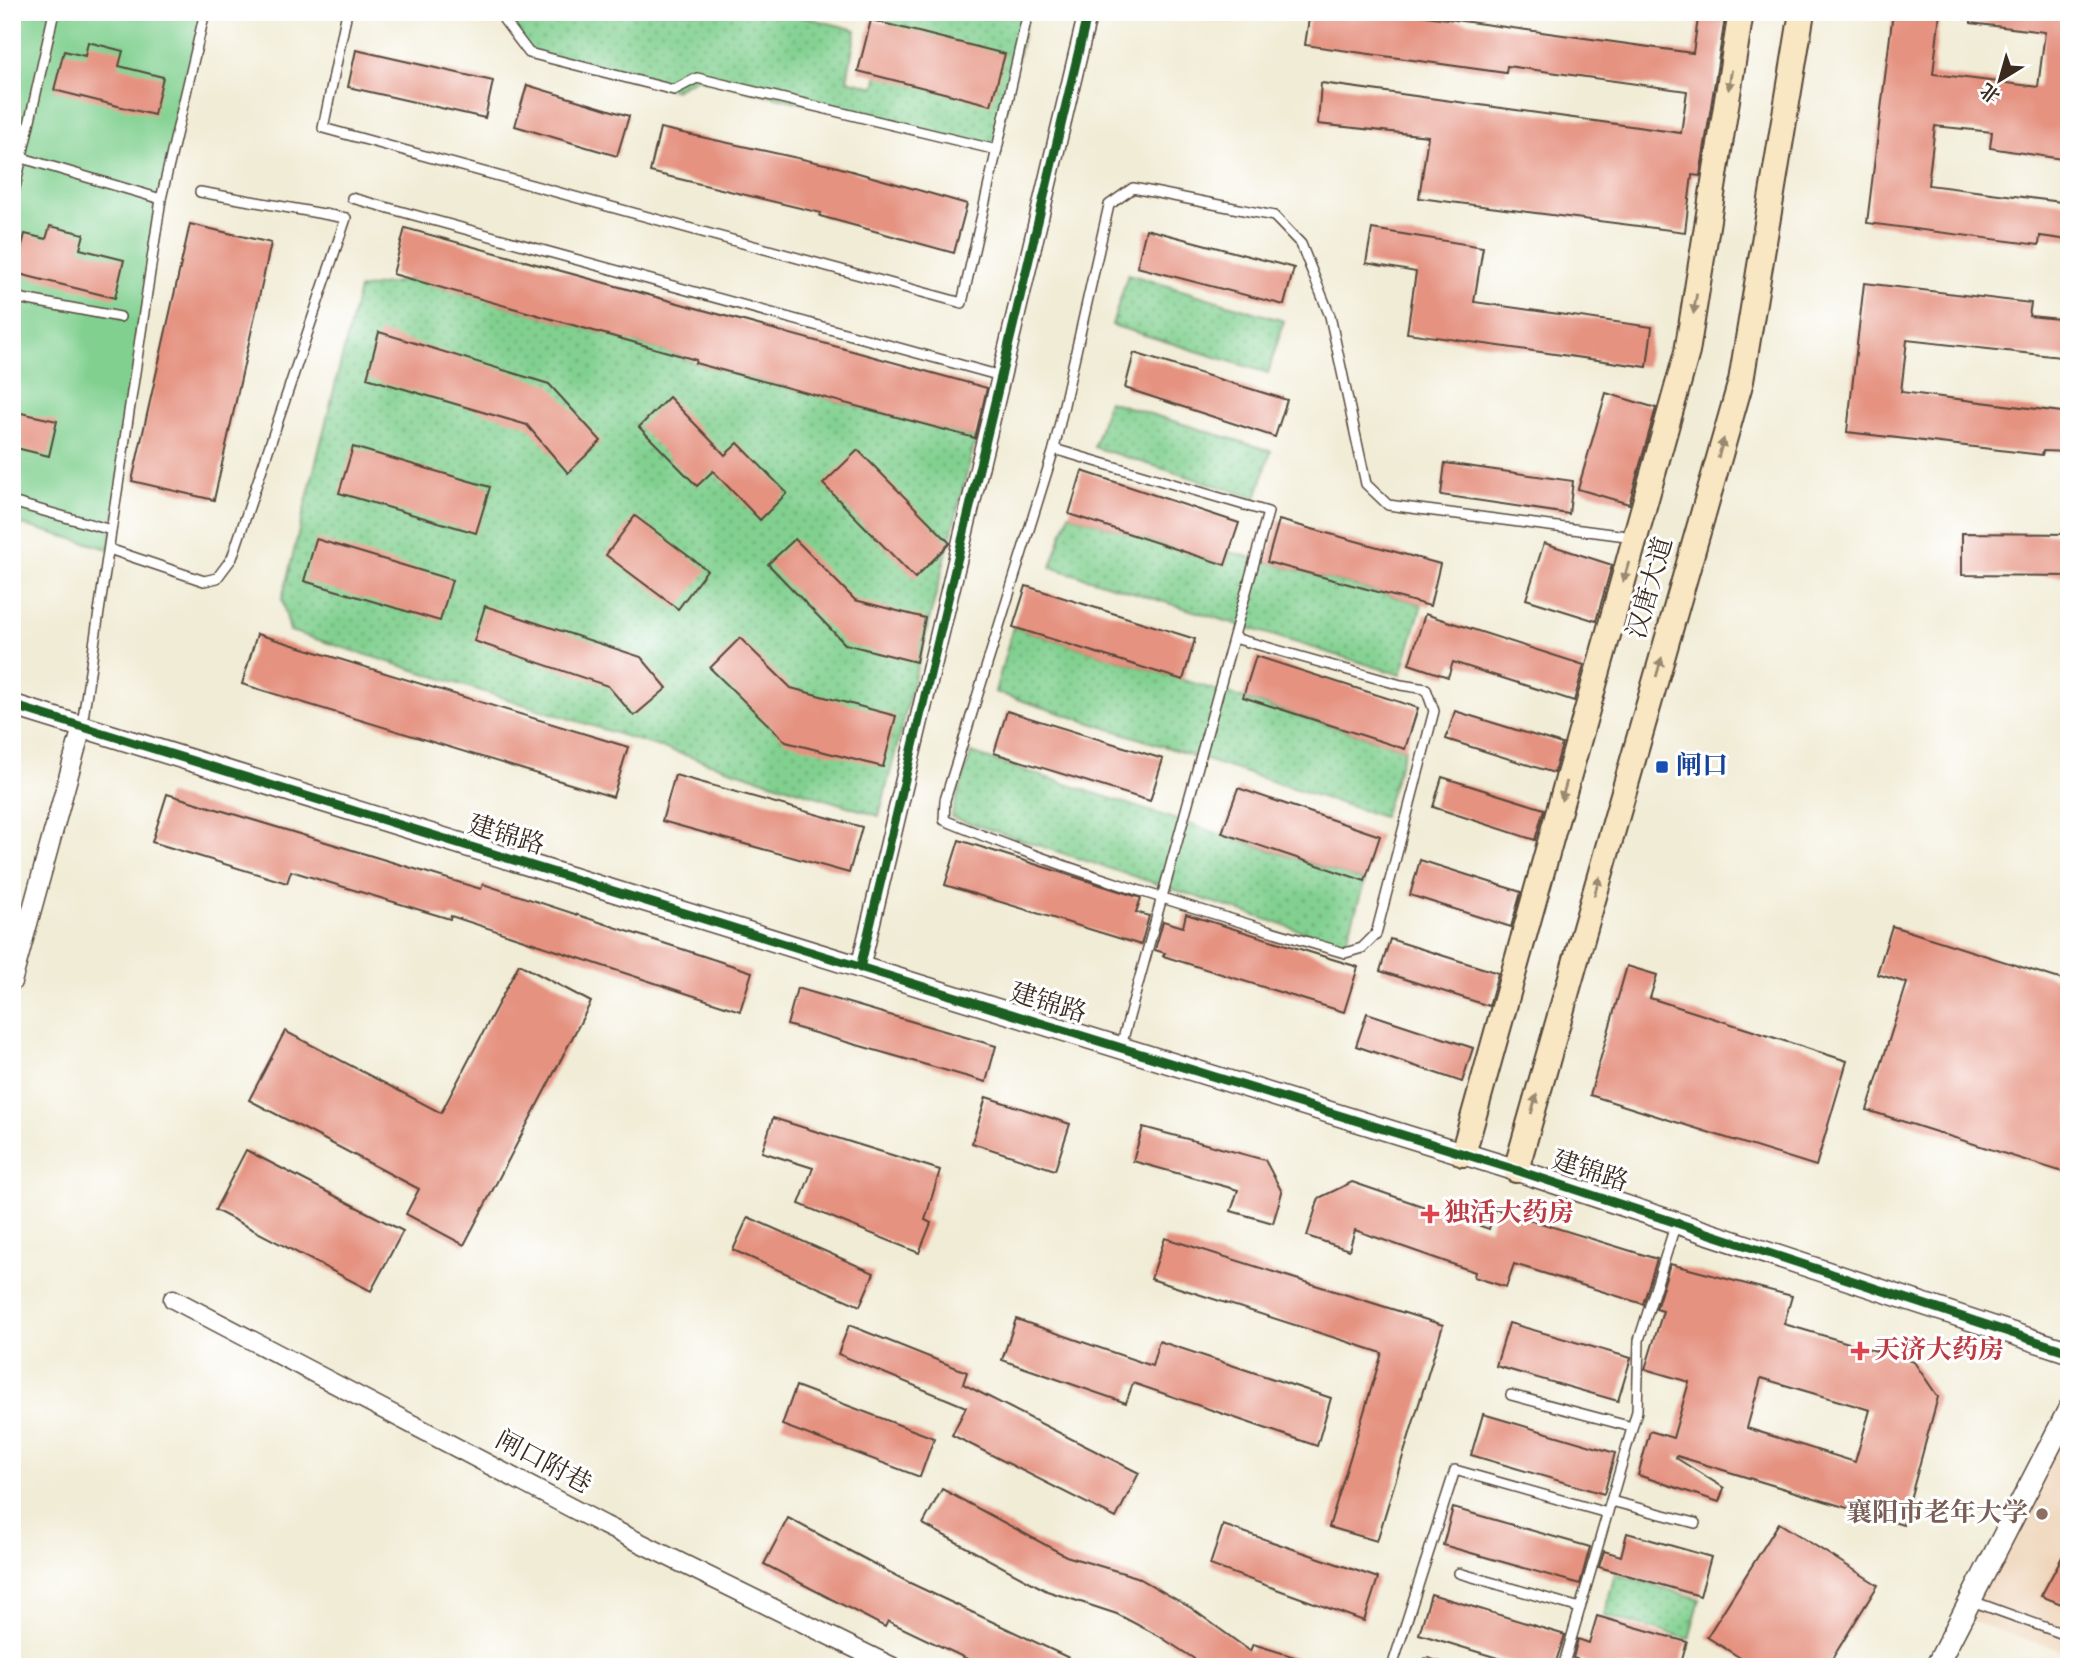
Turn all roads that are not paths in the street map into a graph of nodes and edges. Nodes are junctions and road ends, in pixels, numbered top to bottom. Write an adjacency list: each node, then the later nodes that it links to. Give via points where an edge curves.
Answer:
1 (54, 12): 10 (lane)
2 (205, 12): 13 (lane)
3 (348, 12): 9 (lane, via 323,128 962,303)
4 (506, 12): 9 (lane, via 505,20 529,53 674,90 697,78)
5 (1028, 12): 9 (lane)
6 (1088, 12): 17 (street)
7 (1741, 12): 21 (main road, 汉唐大道, one-way to 21, via 1687,352)
8 (1802, 12): 31 (main road, 汉唐大道, one-way to 8, via 1741,381)
9 (997, 150)
10 (17, 157): 13 (lane); 14 (lane)
11 (200, 192): 22 (lane, via 346,218 225,568 217,578 204,581)
12 (352, 198): 17 (lane)
13 (161, 199): 20 (lane)
14 (12, 201)
15 (12, 297): 16 (lane)
16 (120, 317)
17 (1001, 376): 27 (street)
18 (1054, 449): 21 (lane, via 1109,205 1133,188 1274,216 1301,244 1330,316 1366,484 1388,505); 23 (lane, via 1268,512); 26 (lane, via 945,800 944,820)
19 (12, 502): 20 (lane)
20 (111, 530): 22 (lane)
21 (1635, 537): 30 (main road, 汉唐大道, one-way to 30)
22 (108, 549): 25 (lane)
23 (1234, 638): 26 (lane); 26 (lane, via 1426,688 1434,711 1376,934 1362,948 1345,953)
24 (12, 705): 25 (street, 建锦路)
25 (82, 727): 27 (street, 建锦路); 28 (street)
26 (1162, 898): 29 (lane)
27 (860, 968): 29 (street, 建锦路)
28 (12, 982)
29 (1121, 1048): 30 (street, 建锦路)
30 (1463, 1154): 31 (street, 建锦路)
31 (1516, 1170): 32 (street, 建锦路)
32 (1676, 1223): 34 (street, 建锦路); 37 (lane, via 1639,1340 1637,1411)
33 (173, 1299): 46 (street, 闸口附巷, via 604,1525)
34 (2069, 1352)
35 (1511, 1395): 37 (lane)
36 (2069, 1409): 42 (street)
37 (1632, 1427): 38 (lane)
38 (1611, 1501): 39 (lane); 40 (lane)
39 (1607, 1513): 43 (lane); 47 (lane, via 1455,1470)
40 (1695, 1523)
41 (1459, 1573): 43 (lane)
42 (1970, 1601): 44 (lane); 50 (street)
43 (1580, 1608): 49 (lane)
44 (2069, 1636)
45 (1427, 1663): 48 (lane)
46 (894, 1667)
47 (1392, 1667)
48 (1440, 1667)
49 (1563, 1667)
50 (1936, 1667)

